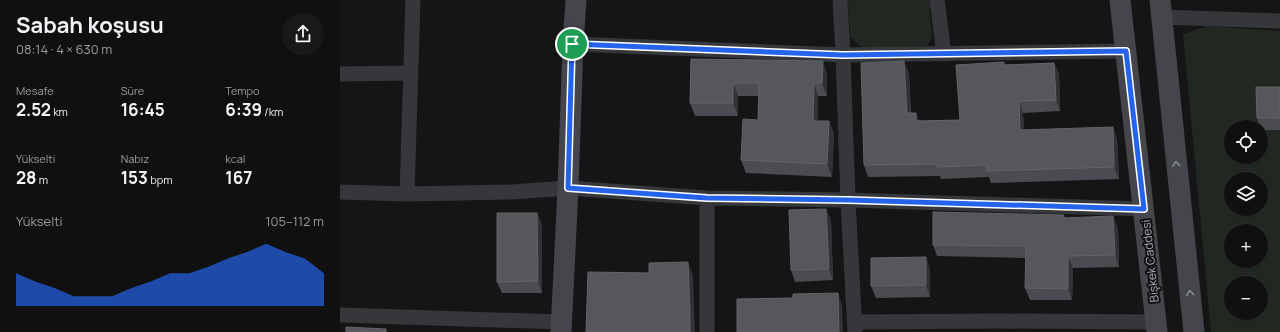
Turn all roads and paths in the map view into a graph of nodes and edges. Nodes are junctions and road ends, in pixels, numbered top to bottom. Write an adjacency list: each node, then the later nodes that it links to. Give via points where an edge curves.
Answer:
1 (413, 0): 12 (street)
2 (576, 0): 8 (street)
3 (840, 0): 11 (street)
4 (937, 0): 10 (street)
5 (1120, 0): 9 (street, Bişkek Caddesi)
6 (1161, 9): 7 (street); 26 (street, one-way to 6)
7 (1280, 21)
8 (572, 44): 11 (street); 14 (street)
9 (1126, 51): 10 (street); 19 (street, Bişkek Caddesi)
10 (944, 54): 11 (street)
11 (843, 55): 18 (street)
12 (411, 72): 13 (street); 16 (street)
13 (340, 74)
14 (568, 188): 16 (street); 17 (street); 22 (street)
15 (340, 192): 16 (street)
16 (407, 194)
17 (707, 198): 18 (street); 25 (street)
18 (848, 200): 19 (street); 23 (street)
19 (1144, 209): 24 (street, Bişkek Caddesi)
20 (340, 315): 22 (street)
21 (998, 326): 23 (street); 24 (street)
22 (561, 327)
23 (855, 327)
24 (1157, 327)
25 (707, 332)
26 (1194, 332)

